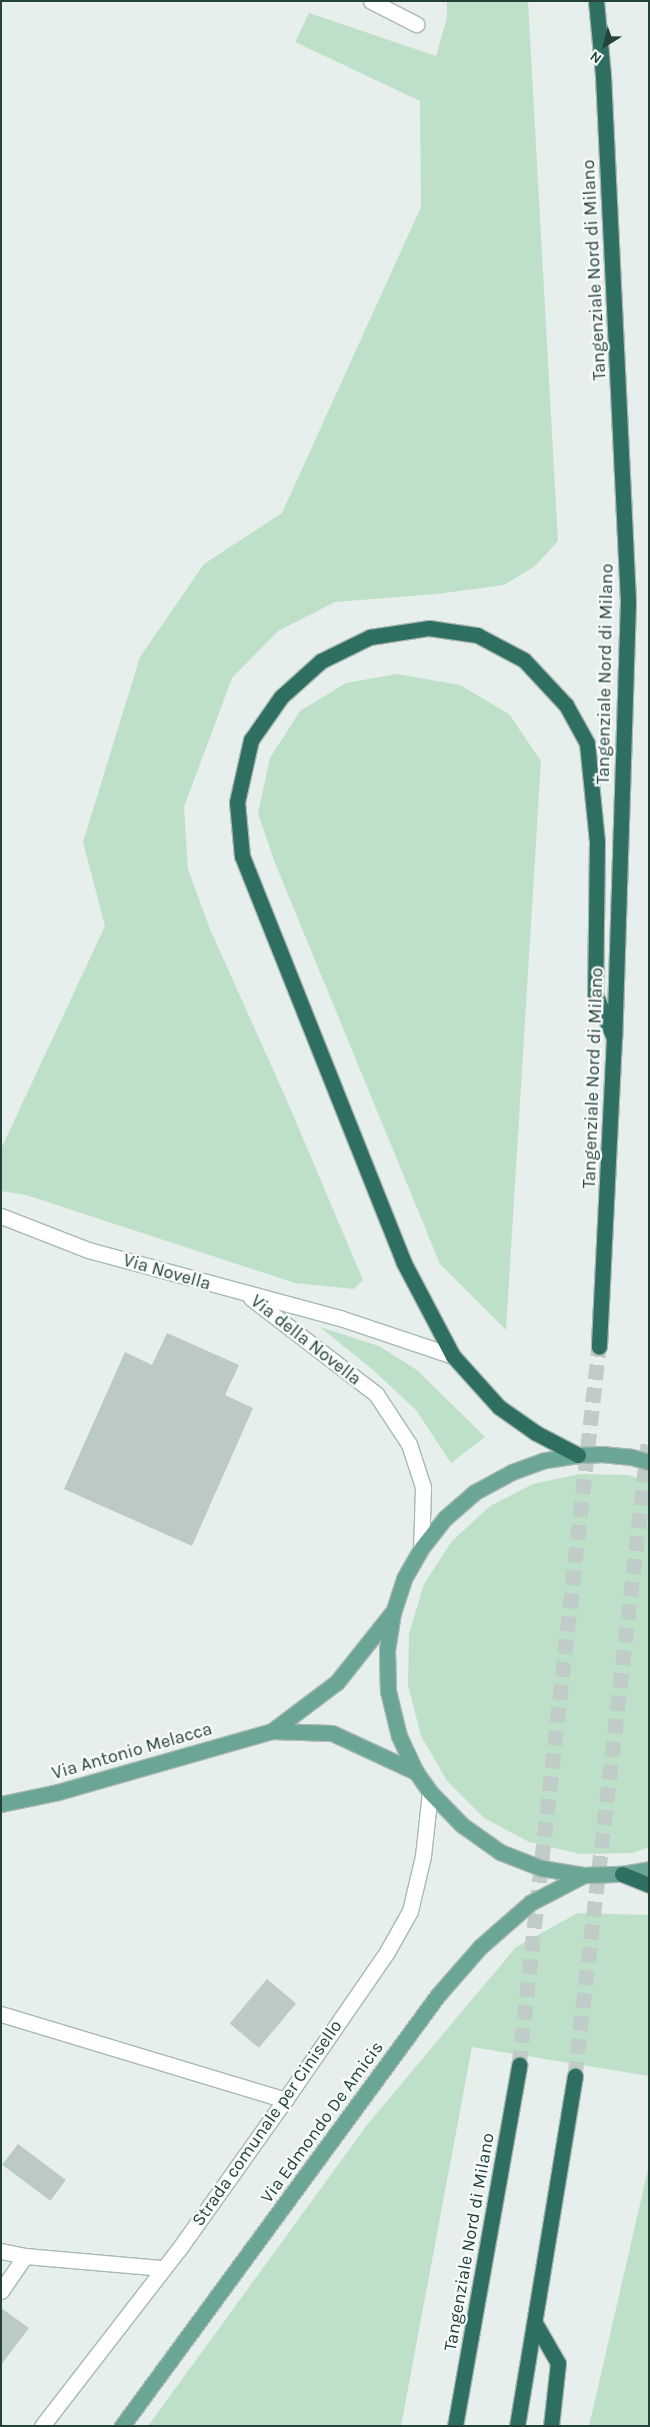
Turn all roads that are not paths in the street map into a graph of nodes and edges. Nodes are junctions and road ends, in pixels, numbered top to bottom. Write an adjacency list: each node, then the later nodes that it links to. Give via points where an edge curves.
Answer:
1 (371, 1): 3 (street)
2 (596, 1): 4 (highway, Tangenziale Nord di Milano, via 603,75 628,601)
3 (416, 24)
4 (614, 1038): 7 (highway, Tangenziale Nord di Milano); 8 (highway, via 595,994 597,841 587,744 566,705 524,660 477,635 429,628 370,637 321,661 281,697 251,740 237,802 242,856 404,1263)
5 (1, 1216): 6 (street, Via Novella, via 88,1250)
6 (245, 1294): 8 (street, Via della Novella, via 340,1318); 13 (street, Via della Novella, via 376,1394 408,1444 424,1487)
7 (599, 1347)
8 (453, 1356): 10 (highway, via 499,1407 536,1433)
9 (649, 1450): 11 (main road)
10 (578, 1455): 11 (main road); 13 (main road, via 542,1461 512,1472 475,1492 446,1518)
11 (631, 1457): 12 (main road)
12 (649, 1462)
13 (421, 1549): 14 (main road, via 404,1580)
14 (393, 1612): 15 (main road, Via Antonio Melacca, via 337,1682); 16 (main road, via 387,1650 388,1691 399,1736)
15 (272, 1731): 16 (main road, Via Antonio Melacca, via 332,1733); 18 (main road, Via Antonio Melacca, via 58,1792)
16 (416, 1772): 17 (main road)
17 (430, 1792): 21 (main road, via 462,1825 500,1852 541,1868); 26 (street, Strada comunale per Cinisello, via 423,1856 410,1912 387,1952)
18 (1, 1804)
19 (649, 1870): 20 (main road)
20 (622, 1874): 21 (main road); 22 (highway)
21 (584, 1875): 33 (main road, Via Edmondo De Amicis, via 530,1903 480,1947 438,1995)
22 (649, 1885)
23 (1, 2014): 26 (street)
24 (519, 2065): 34 (highway, Tangenziale Nord di Milano)
25 (575, 2076): 31 (highway)
26 (286, 2100): 29 (street, Strada comunale per Cinisello)
27 (1, 2251): 28 (street)
28 (26, 2256): 29 (street); 30 (street)
29 (163, 2268): 32 (street, Strada comunale per Cinisello)
30 (1, 2291)
31 (535, 2323): 35 (highway); 36 (highway, via 558,2363)
32 (42, 2426)
33 (122, 2426)
34 (455, 2426)
35 (517, 2426)
36 (551, 2426)

